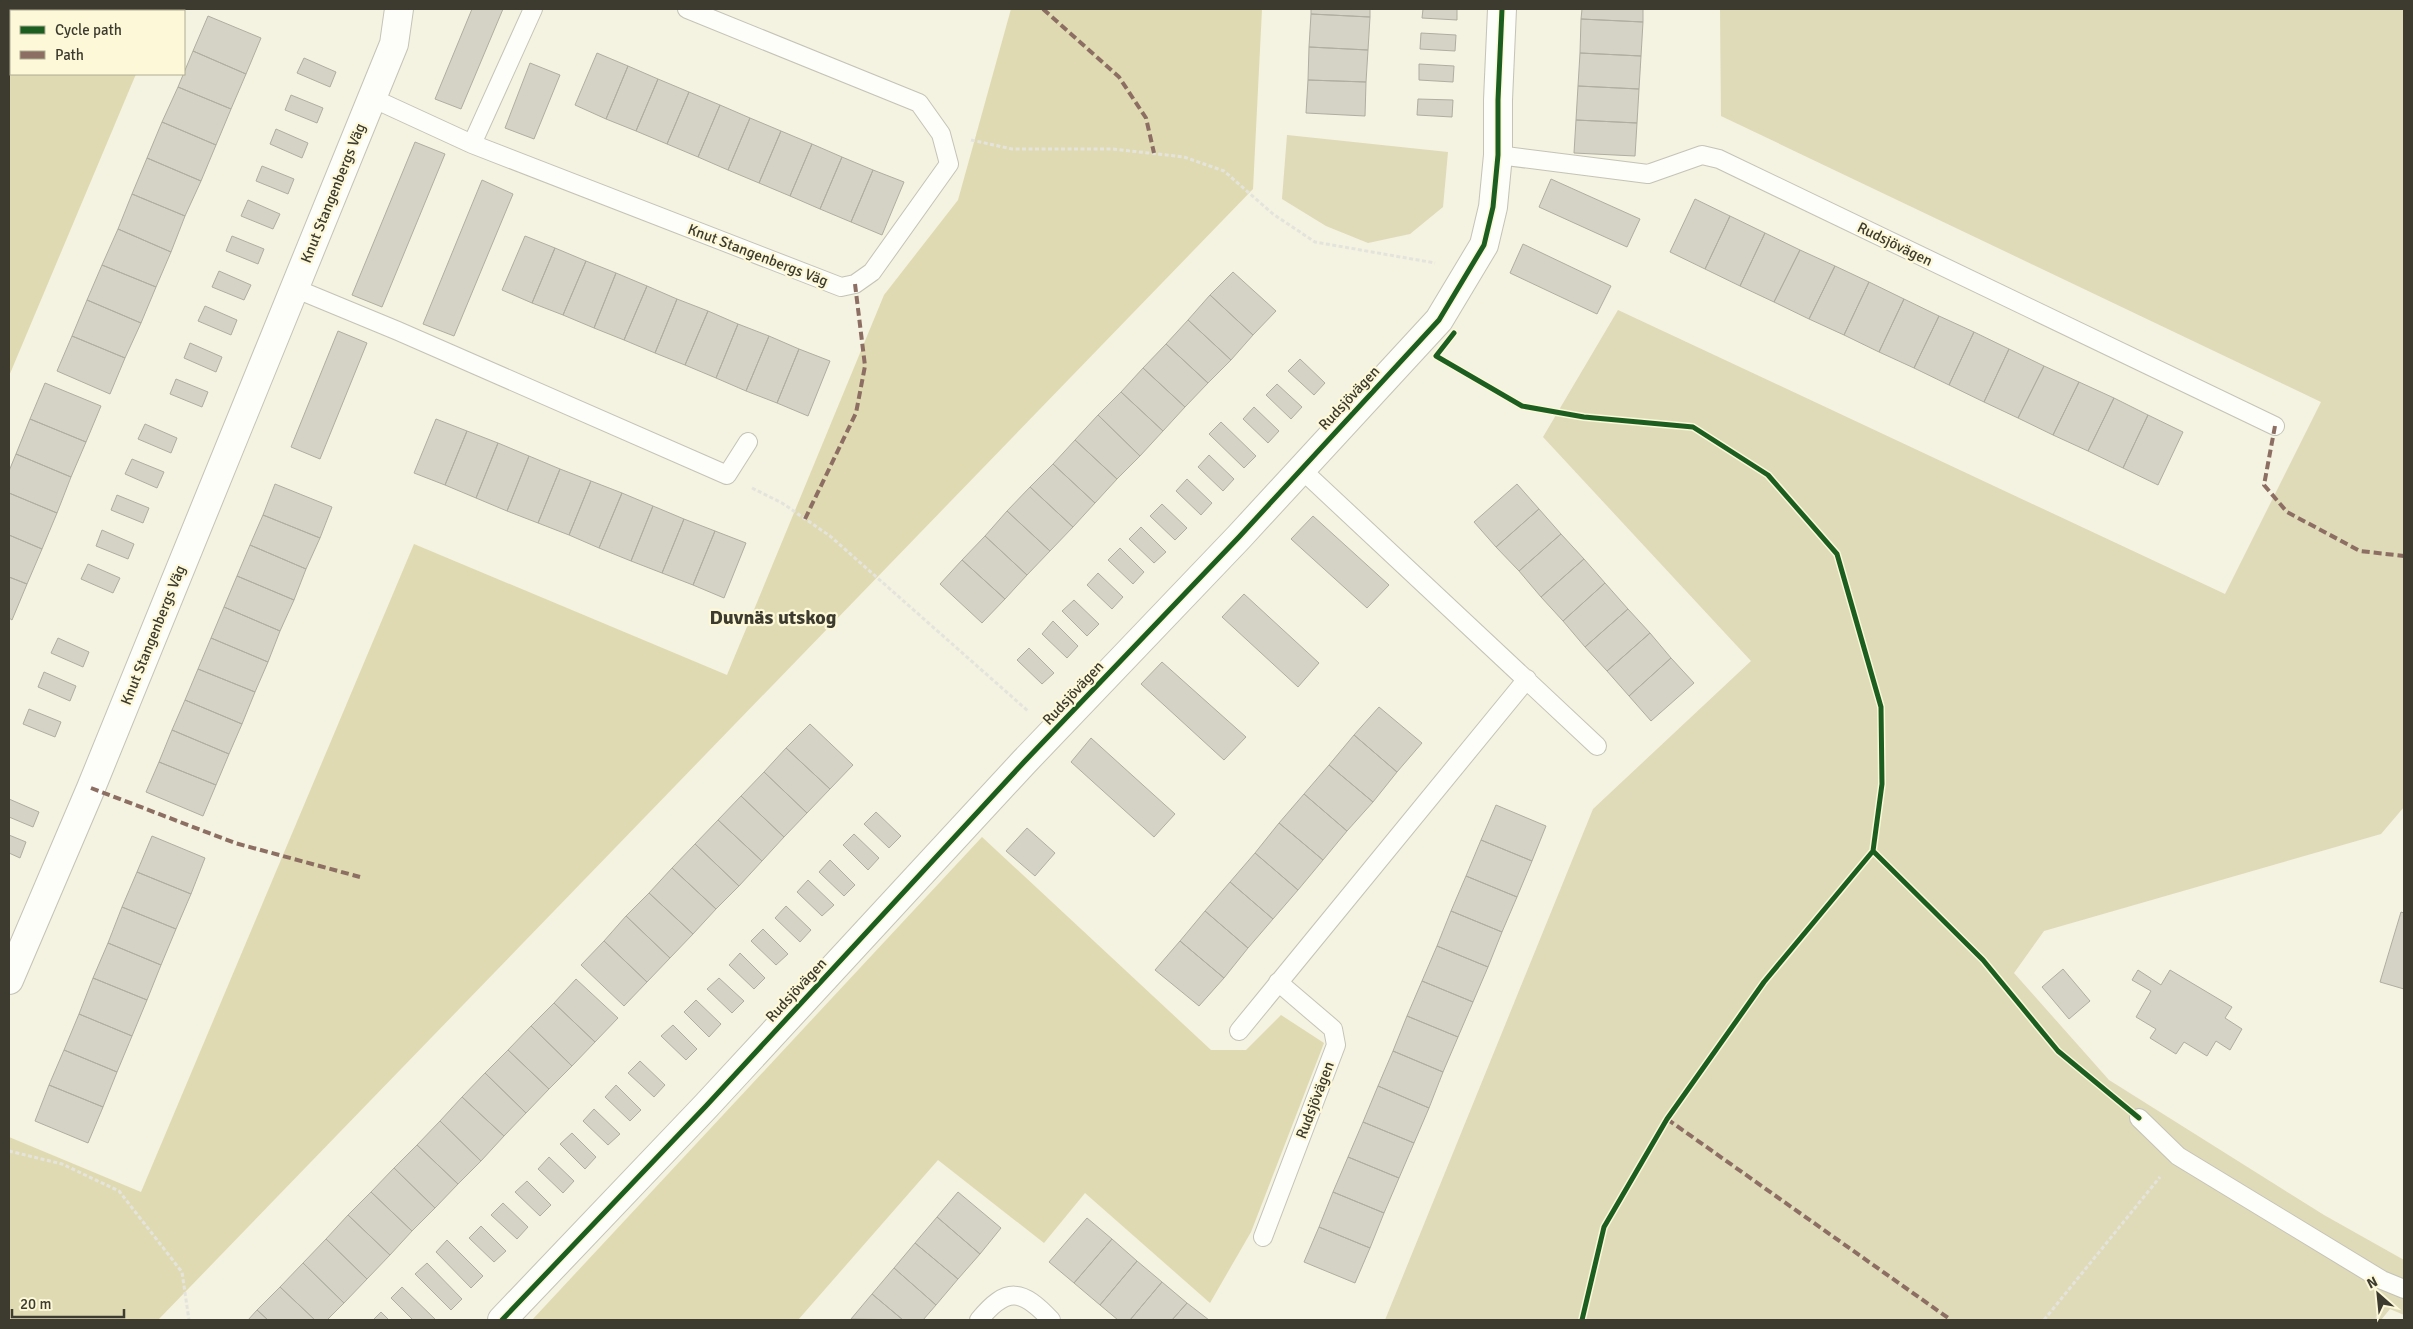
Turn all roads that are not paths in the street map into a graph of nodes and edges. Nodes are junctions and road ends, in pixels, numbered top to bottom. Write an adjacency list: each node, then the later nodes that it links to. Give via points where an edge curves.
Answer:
1 (399, 9): 5 (street, Knut Stangenbergs Väg, via 394,44)
2 (533, 9): 6 (lane)
3 (687, 9): 6 (lane, Knut Stangenbergs Väg, via 919,103 941,134 949,164 872,272 854,284 840,287)
4 (1502, 9): 7 (street, Rudsjövägen)
5 (372, 98): 6 (lane, Knut Stangenbergs Väg); 8 (street, Knut Stangenbergs Väg)
6 (472, 144)
7 (1498, 155): 9 (lane, Rudsjövägen, via 1648,174 1702,155 1719,159); 11 (street, Rudsjövägen, via 1493,207 1484,245 1439,320)
8 (294, 288): 10 (lane, via 728,475); 14 (street, Knut Stangenbergs Väg, via 91,788)
9 (2275, 426)
10 (748, 442)
11 (1300, 468): 12 (lane); 20 (street, Rudsjövägen, via 1239,537)
12 (1527, 679): 13 (lane); 15 (lane)
13 (1597, 746)
14 (9, 980)
15 (1278, 982): 16 (lane); 18 (lane, Rudsjövägen, via 1333,1029 1336,1045)
16 (1239, 1031)
17 (2140, 1118): 19 (lane, via 2178,1156 2382,1280)
18 (1263, 1237)
19 (2404, 1290)
20 (502, 1320)
21 (979, 1320): 22 (lane, via 993,1303 1008,1296 1019,1296 1035,1304)
22 (1051, 1320)

